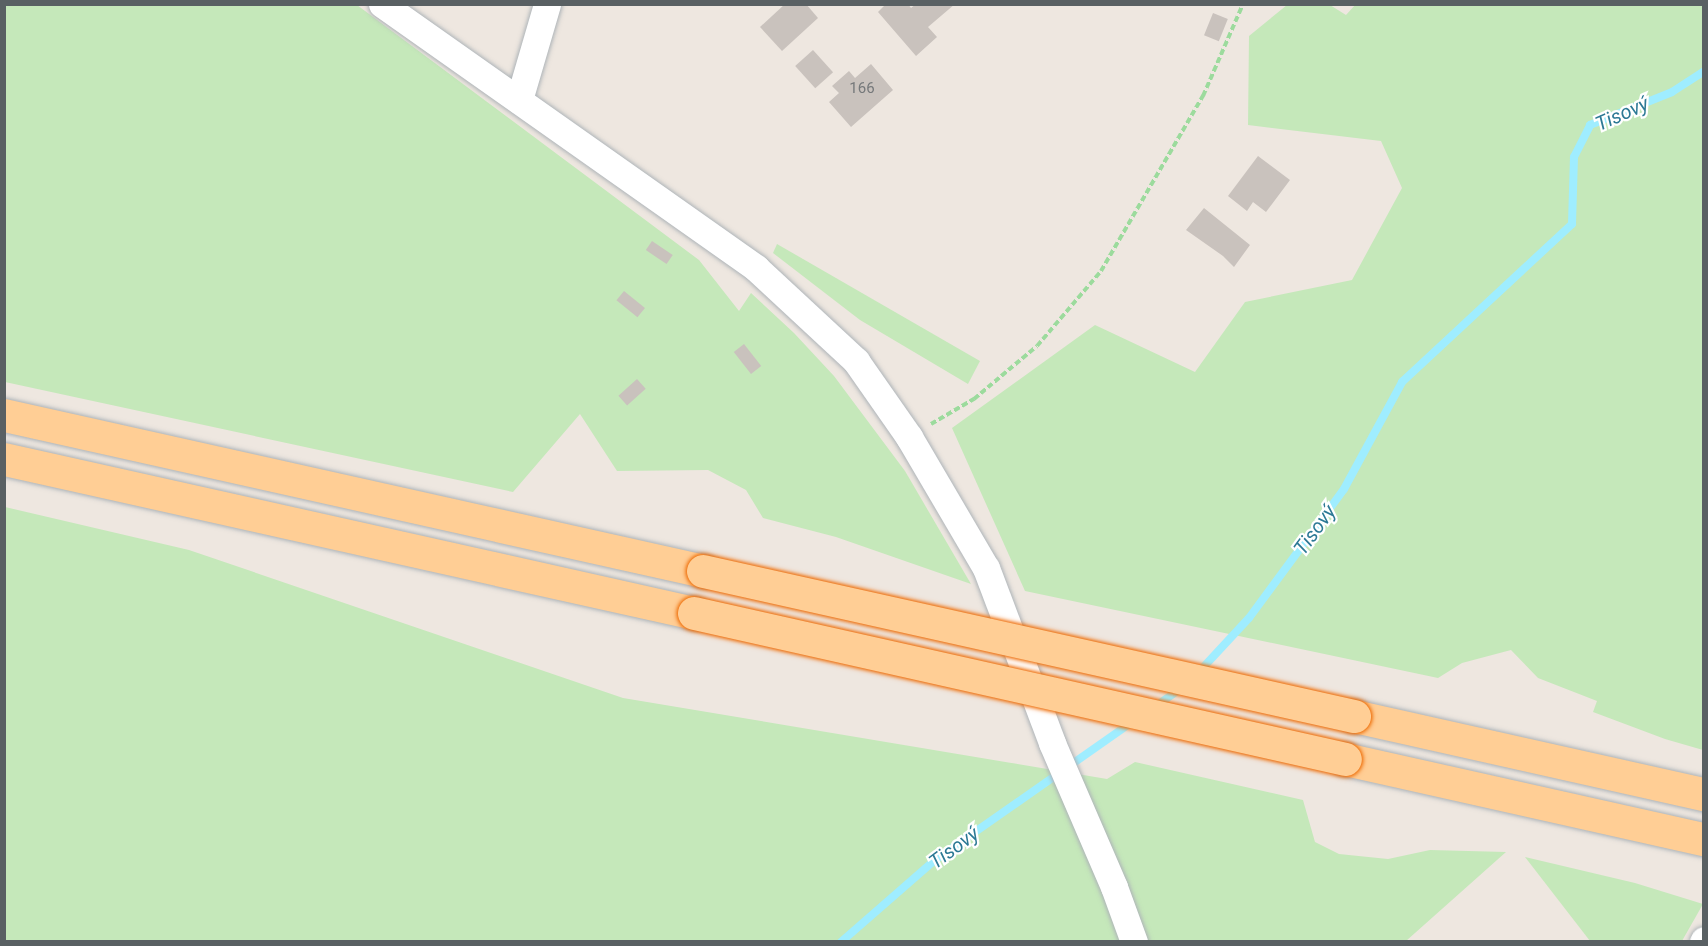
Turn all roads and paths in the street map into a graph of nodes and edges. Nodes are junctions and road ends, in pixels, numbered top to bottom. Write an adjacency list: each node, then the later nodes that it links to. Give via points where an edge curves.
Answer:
1 (382, 4): 4 (street)
2 (548, 4): 4 (street)
3 (1243, 4): 6 (path, via 1203,96 1101,271 1037,346 974,399)
4 (519, 100): 6 (street, via 756,268 856,361)
5 (4, 416): 8 (highway, bridge)
6 (909, 437): 10 (street, via 986,568 1052,743)
7 (4, 459): 9 (highway, bridge)
8 (1704, 794)
9 (1704, 838)
10 (1134, 942)

